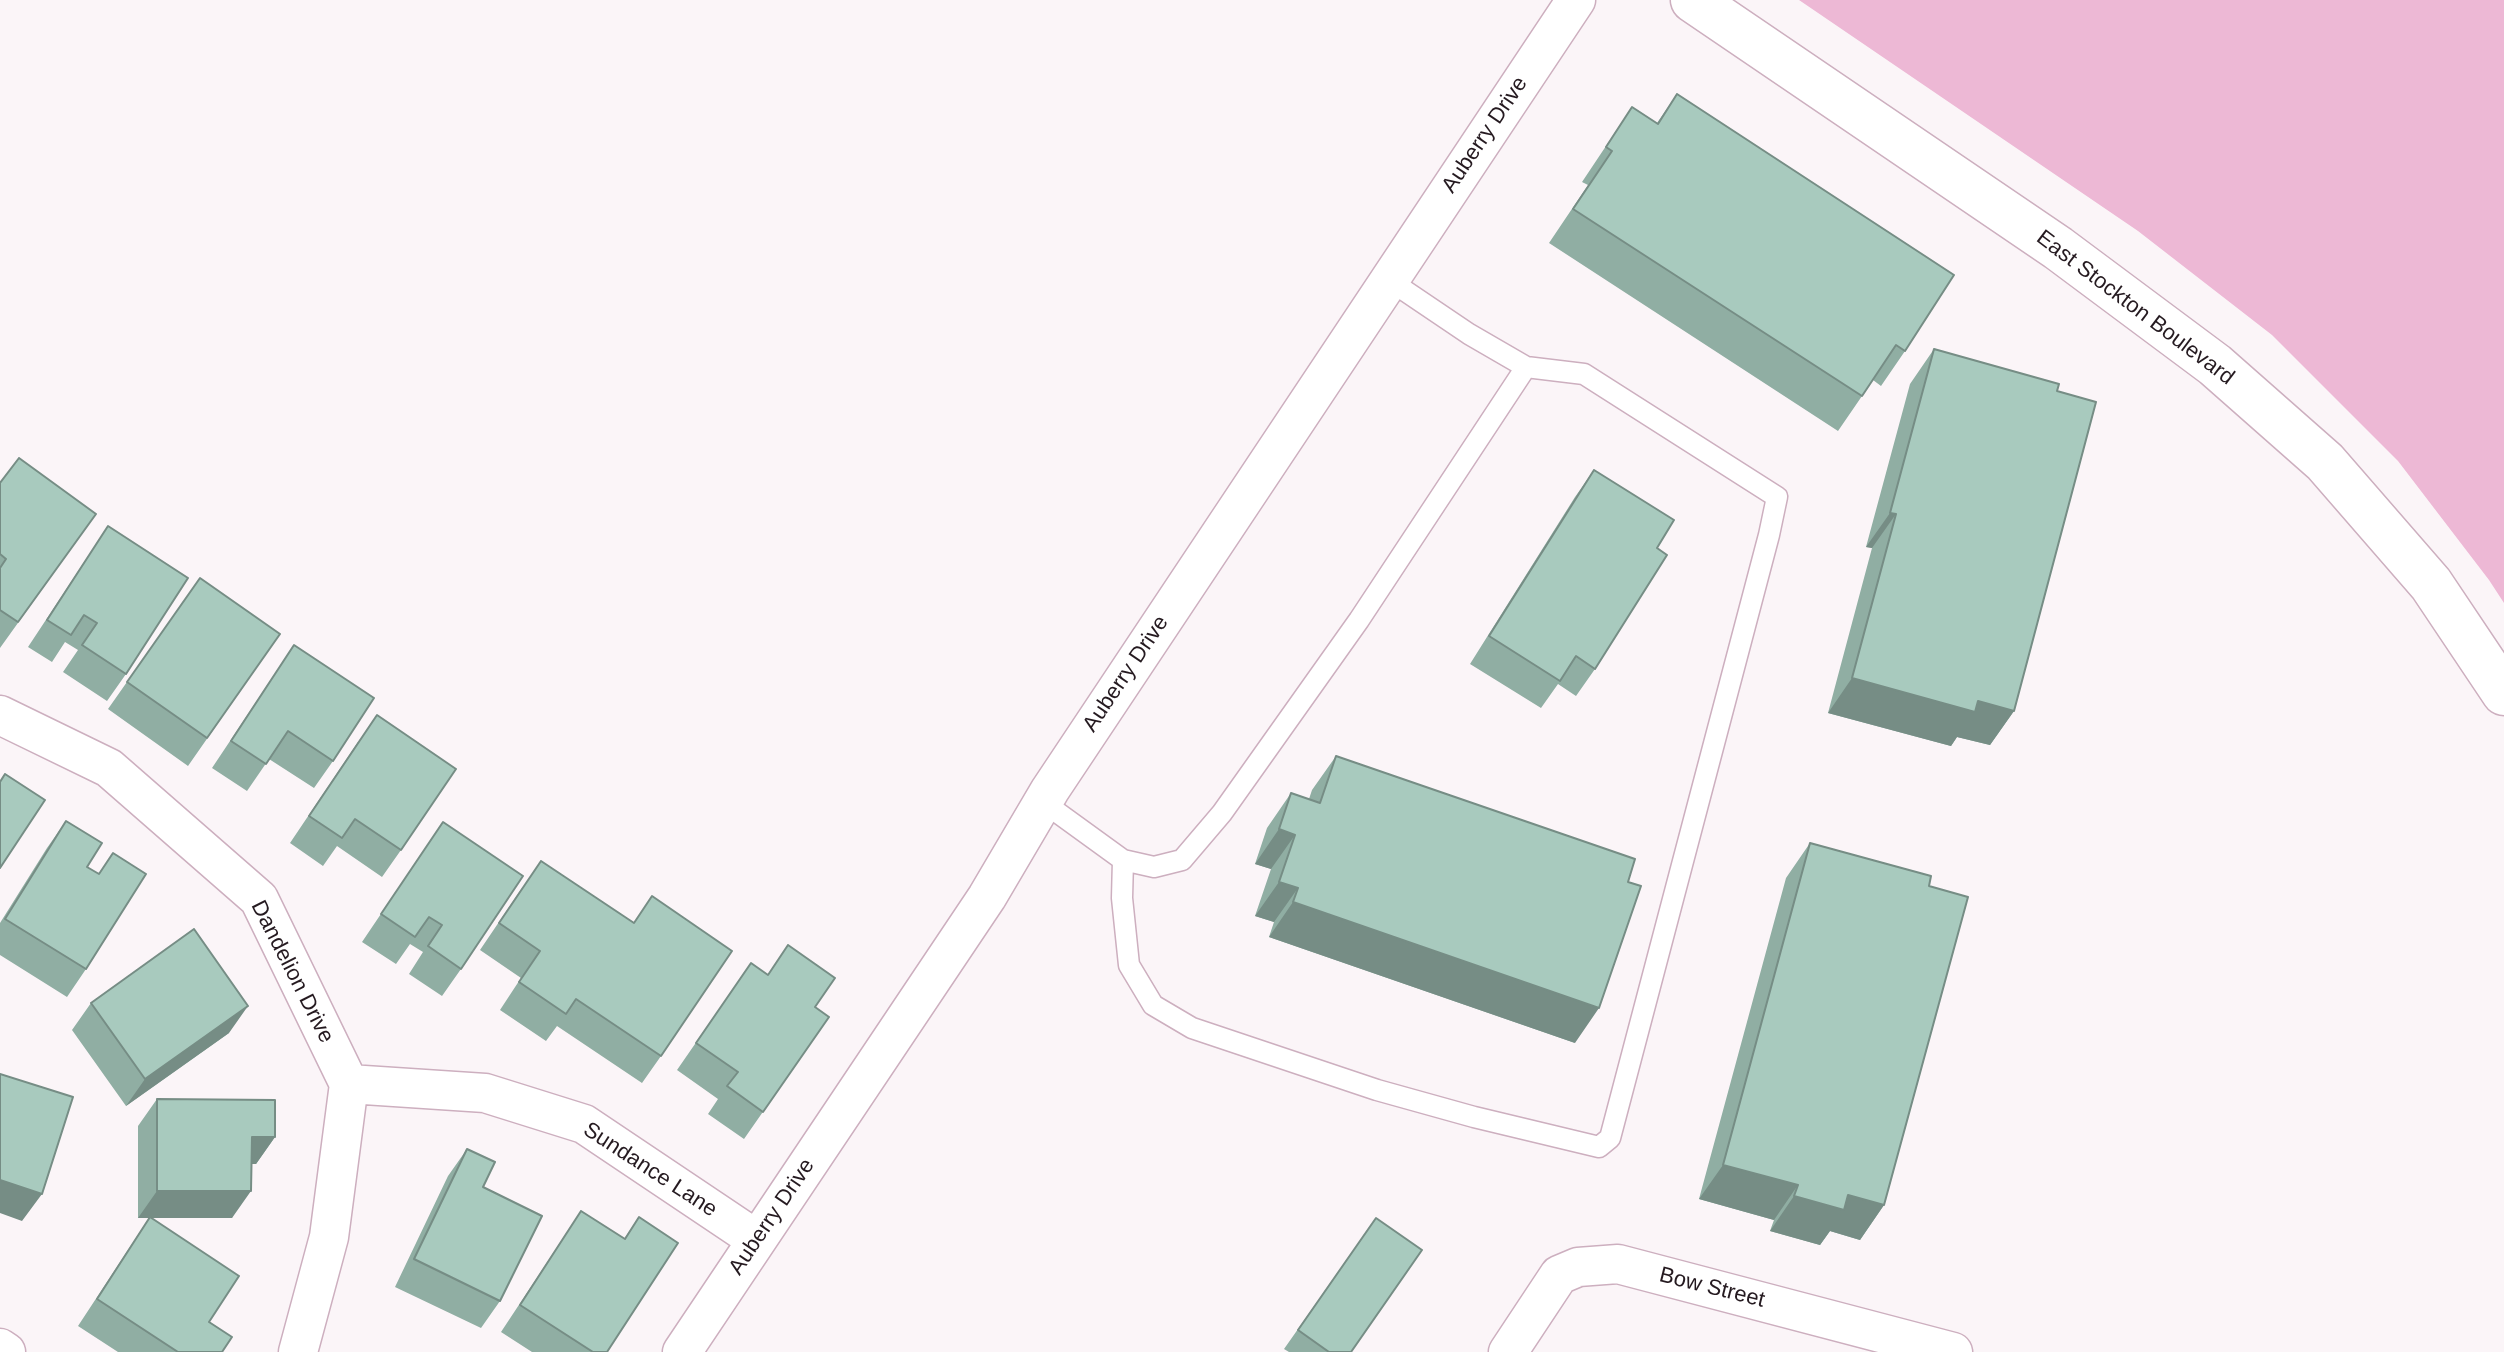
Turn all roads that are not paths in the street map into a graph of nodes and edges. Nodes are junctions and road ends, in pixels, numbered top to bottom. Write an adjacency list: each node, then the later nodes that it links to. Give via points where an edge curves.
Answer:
1 (1576, 0): 3 (street, Auberry Drive)
2 (1693, 0): 5 (street, East Stockton Boulevard, via 2058,248 2215,365 2325,462 2431,584)
3 (1389, 280): 4 (lane); 7 (street, Auberry Drive)
4 (1526, 367): 8 (lane, via 1359,620 1222,813 1182,860 1154,867); 8 (lane, via 1584,374 1777,497 1610,1138 1599,1147 1474,1117 1192,1028 1153,1005 1129,965)
5 (2504, 693)
6 (0, 715): 9 (street, Dandelion Drive, via 109,768 259,899)
7 (1043, 802): 8 (lane); 10 (street, Auberry Drive, via 987,897)
8 (1123, 860)
9 (349, 1084): 10 (street, Sundance Lane, via 485,1093 584,1124); 13 (street, via 329,1237)
10 (757, 1240): 14 (street, Auberry Drive)
11 (0, 1348): 12 (street)
12 (6, 1352)
13 (298, 1352)
14 (682, 1352)
15 (1508, 1352): 16 (street, Bow Street, via 1559,1275 1578,1267 1618,1264)
16 (1953, 1352)

